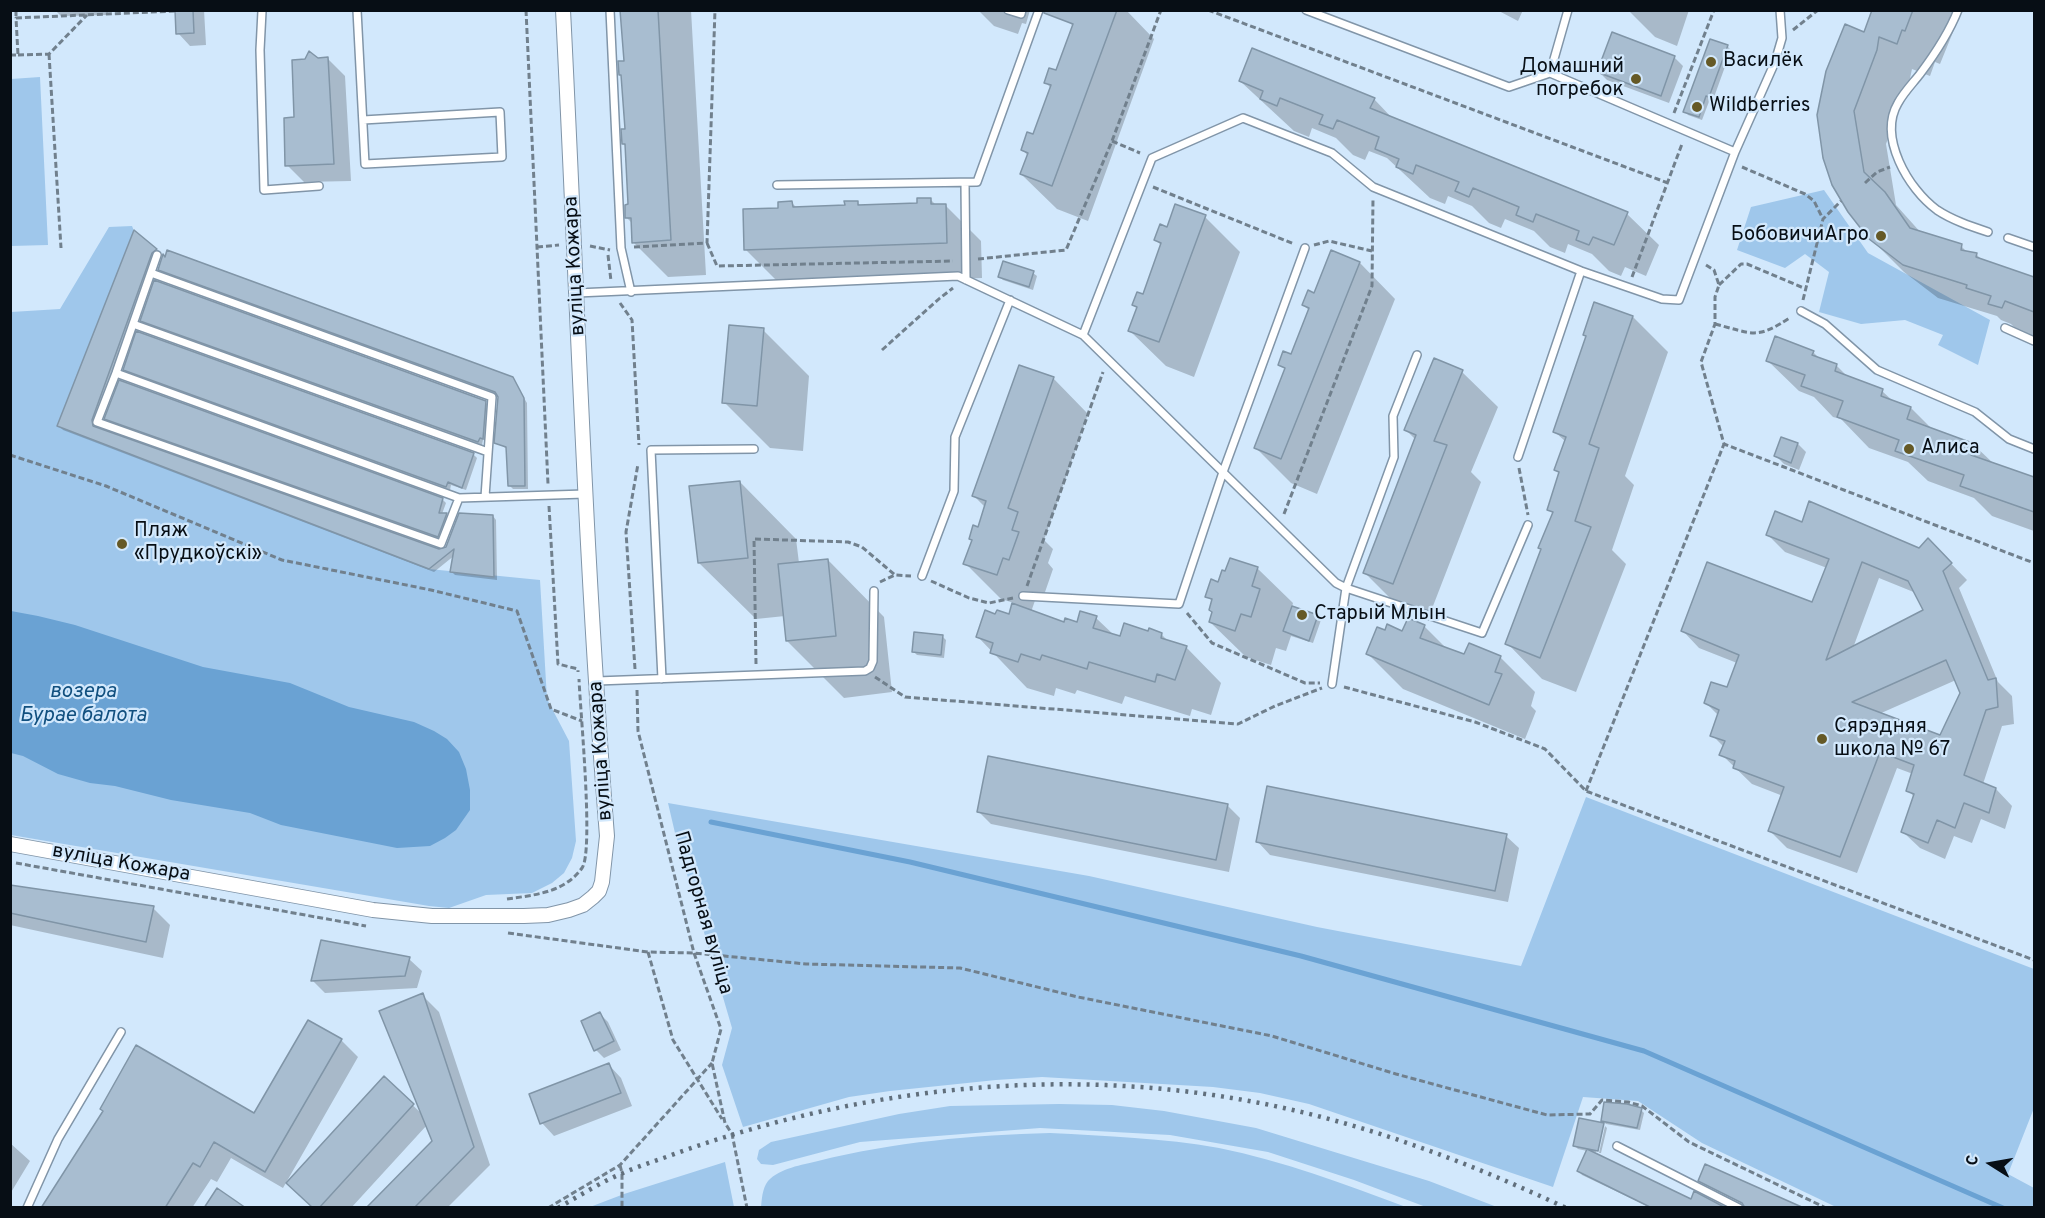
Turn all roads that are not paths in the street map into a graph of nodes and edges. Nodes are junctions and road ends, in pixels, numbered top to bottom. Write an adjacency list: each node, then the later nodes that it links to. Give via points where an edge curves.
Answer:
1 (272, 10): 12 (lane)
2 (357, 10): 14 (lane)
3 (562, 10): 28 (street, вуліца Кожара)
4 (610, 10): 27 (lane, via 621,248)
5 (1008, 10): 6 (lane, via 1021,14)
6 (1022, 10)
7 (1039, 10): 16 (lane, via 977,182)
8 (1306, 10): 13 (lane, via 1509,87)
9 (1568, 10): 13 (lane)
10 (1780, 10): 15 (lane, via 1782,38 1775,62)
11 (1958, 10): 19 (lane, via 1936,51 1898,102 1890,131 1900,164 1914,187 1936,209)
12 (262, 11): 18 (lane, via 264,190)
13 (1550, 74): 15 (lane)
14 (363, 120): 14 (lane, via 365,164 502,157 500,112)
15 (1735, 152): 24 (lane, via 1679,300 1662,299)
16 (965, 183): 17 (lane); 26 (lane)
17 (777, 185)
18 (319, 186)
19 (1988, 232)
20 (2008, 238): 21 (lane)
21 (2034, 247)
22 (1305, 248): 41 (lane)
23 (157, 255): 25 (lane)
24 (1581, 271): 33 (lane, via 1373,187 1332,153 1243,118 1152,158); 40 (lane)
25 (151, 273): 31 (lane); 39 (lane, via 492,397)
26 (966, 280): 27 (lane, via 958,276); 29 (lane)
27 (631, 292): 28 (lane)
28 (577, 293): 42 (street, вуліца Кожара)
29 (1010, 300): 33 (lane); 46 (lane, via 955,437 954,491)
30 (1800, 311): 38 (lane, via 1825,324 1876,370 1975,412 2008,439)
31 (133, 324): 36 (lane); 39 (lane)
32 (2005, 328): 34 (lane)
33 (1083, 335): 41 (lane)
34 (2034, 341)
35 (1417, 356): 47 (lane, via 1393,416 1394,458)
36 (116, 373): 44 (lane); 44 (lane, via 97,422 441,544)
37 (754, 449): 50 (lane, via 651,450)
38 (2034, 449)
39 (488, 452): 43 (lane)
40 (1518, 457)
41 (1223, 472): 47 (lane, via 1336,584); 49 (lane, via 1179,604)
42 (585, 494): 43 (lane); 51 (street, вуліца Кожара)
43 (485, 497): 44 (lane)
44 (459, 498)
45 (1528, 522): 47 (lane, via 1482,633)
46 (922, 576)
47 (1346, 588): 52 (lane)
48 (874, 591): 50 (lane, via 873,662 865,671)
49 (1023, 596)
50 (662, 679): 51 (lane)
51 (597, 681): 53 (street, вуліца Кожара, via 607,836 602,882 583,905 548,915 432,916 373,910)
52 (1332, 684)
53 (10, 844)
54 (121, 1032): 56 (lane, via 58,1139)
55 (1617, 1146): 57 (lane)
56 (27, 1208)
57 (1740, 1208)

